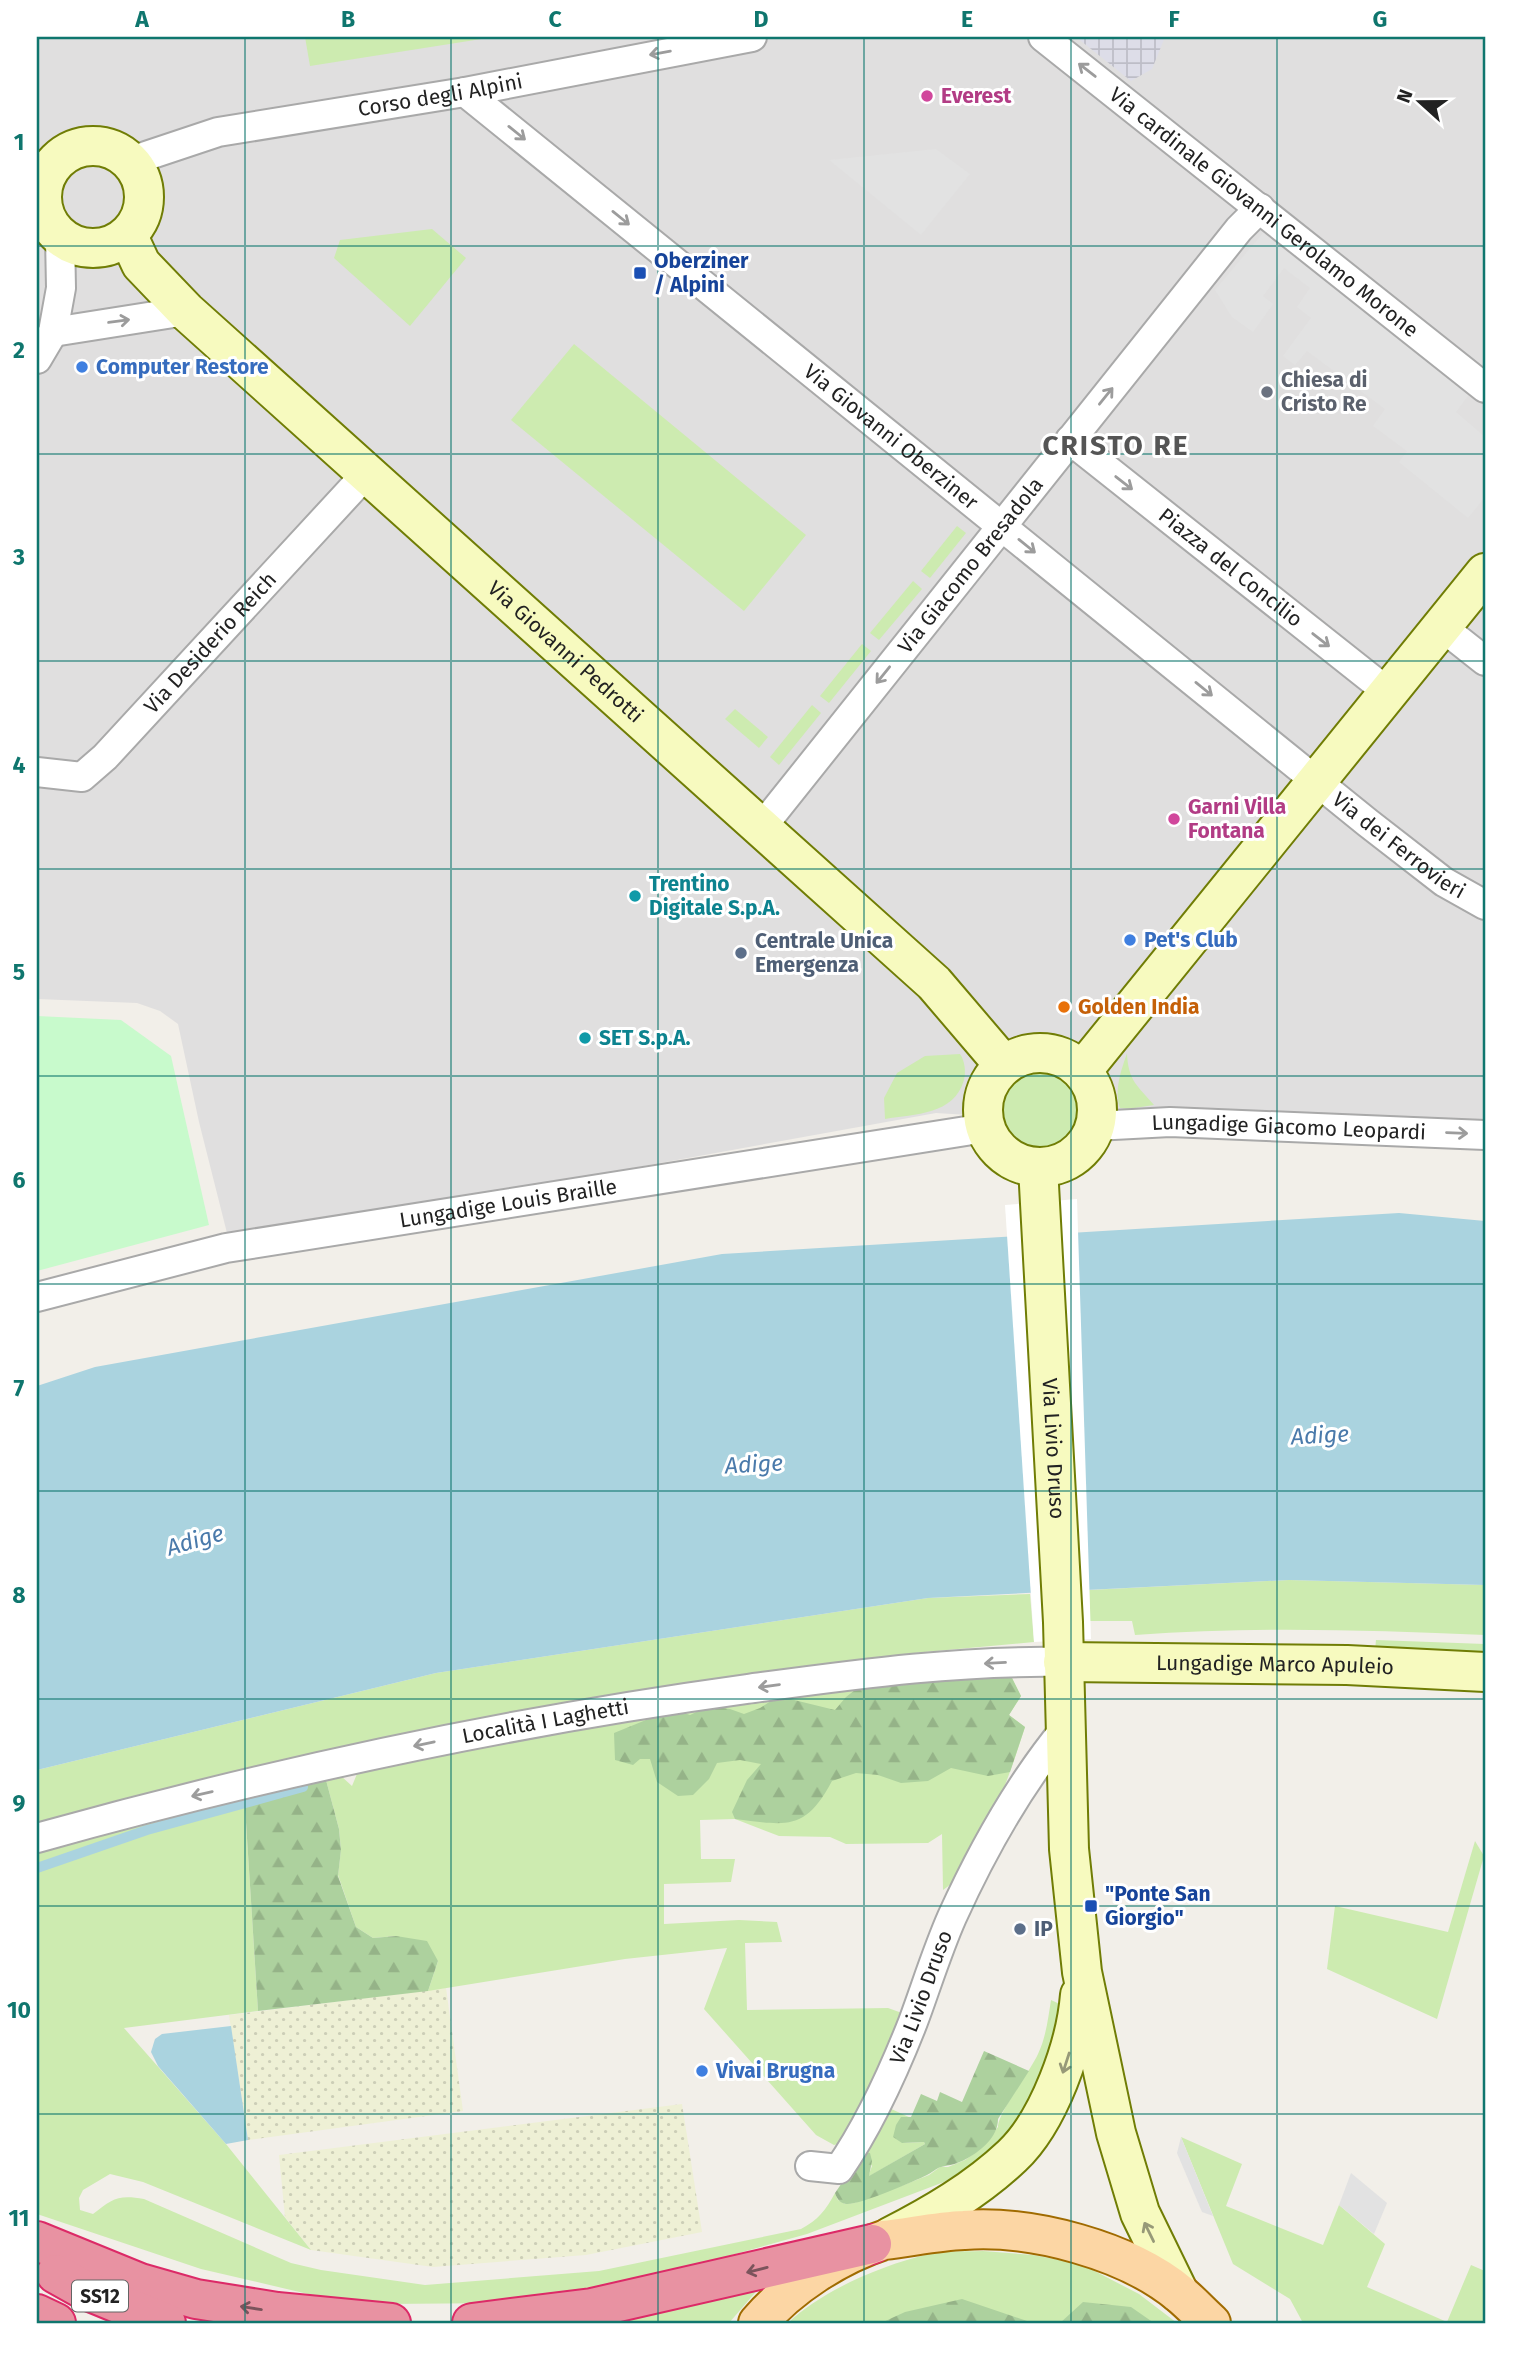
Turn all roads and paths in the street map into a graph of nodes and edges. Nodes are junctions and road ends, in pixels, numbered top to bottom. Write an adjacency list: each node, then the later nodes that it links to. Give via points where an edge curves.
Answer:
1 (752, 37): 3 (street, Corso degli Alpini, one-way to 3)
2 (1043, 37): 6 (street, Via cardinale Giovanni Gerolamo Morone, one-way to 2)
3 (465, 92): 5 (street, Corso degli Alpini, via 218,132); 15 (street, Via Giovanni Oberziner, one-way to 15)
4 (47, 160): 5 (main road, via 99,145); 7 (main road, via 43,187)
5 (131, 161): 8 (main road, via 144,184 144,211)
6 (1260, 208): 12 (street, Via cardinale Giovanni Gerolamo Morone); 13 (street, Via Giacomo Bresadola, one-way to 6, via 1238,229)
7 (47, 220): 8 (main road, via 81,247 106,247); 10 (street, via 61,288)
8 (128, 236): 9 (main road, Via Giovanni Pedrotti, via 141,264)
9 (186, 311): 10 (street, one-way to 9); 14 (main road, Via Giovanni Pedrotti)
10 (52, 332): 11 (street)
11 (37, 359)
12 (1485, 388)
13 (1070, 440): 15 (street, Via Giacomo Bresadola); 19 (street, Piazza del Concilio, one-way to 19)
14 (367, 473): 20 (street, Via Desiderio Reich, via 105,757 82,777); 22 (main road, Via Giovanni Pedrotti)
15 (1002, 526): 21 (street, Via Giovanni Oberziner, one-way to 21); 22 (street, Via Giacomo Bresadola, one-way to 22)
16 (1485, 573): 17 (main road)
17 (1442, 627): 18 (street); 19 (main road)
18 (1485, 662)
19 (1389, 693): 21 (main road)
20 (37, 772)
21 (1317, 781): 23 (street, Via dei Ferrovieri, via 1444,882); 25 (main road)
22 (761, 828): 24 (main road, Via Giovanni Pedrotti, via 934,982)
23 (1485, 905)
24 (1004, 1065): 25 (main road, via 1030,1053 1045,1052); 27 (main road, via 985,1094)
25 (1082, 1071): 26 (main road, via 1096,1097)
26 (1095, 1126): 28 (street, Lungadige Giacomo Leopardi, one-way to 28, via 1170,1122); 29 (main road, via 1079,1152 1053,1166)
27 (985, 1128): 29 (main road, via 1005,1156); 30 (street, Lungadige Louis Braille, via 226,1248)
28 (1485, 1135)
29 (1038, 1167): 31 (main road, Via Livio Druso)
30 (37, 1297)
31 (1063, 1651): 32 (main road, Lungadige Marco Apuleio); 33 (main road, Via Livio Druso); 34 (street, Località I Laghetti, one-way to 34, via 999,1662 879,1671 573,1716 298,1771)
32 (1485, 1672)
33 (1065, 1730): 35 (main road, Via Livio Druso, via 1069,1849); 36 (street, Via Livio Druso, via 1010,1807 952,1916 886,2087 858,2141 839,2169)
34 (37, 1838)
35 (1082, 1972): 38 (main road, Via Livio Druso, one-way to 38, via 1079,2013 1068,2056 1028,2137 1013,2155 966,2192); 40 (main road, Via Livio Druso, one-way to 35, via 1140,2213 1116,2133)
36 (810, 2166)
37 (37, 2241): 44 (highway, one-way to 37, via 196,2300 140,2283)
38 (878, 2242): 40 (main road, via 965,2229 1022,2231 1108,2253); 45 (highway, one-way to 45, via 592,2308); 46 (main road, via 805,2282)
39 (37, 2264): 43 (highway, SS12, via 81,2288)
40 (1179, 2293): 47 (main road)
41 (37, 2314): 42 (highway, SS12)
42 (56, 2323)
43 (166, 2323)
44 (391, 2323)
45 (472, 2323)
46 (758, 2323)
47 (1211, 2323)

